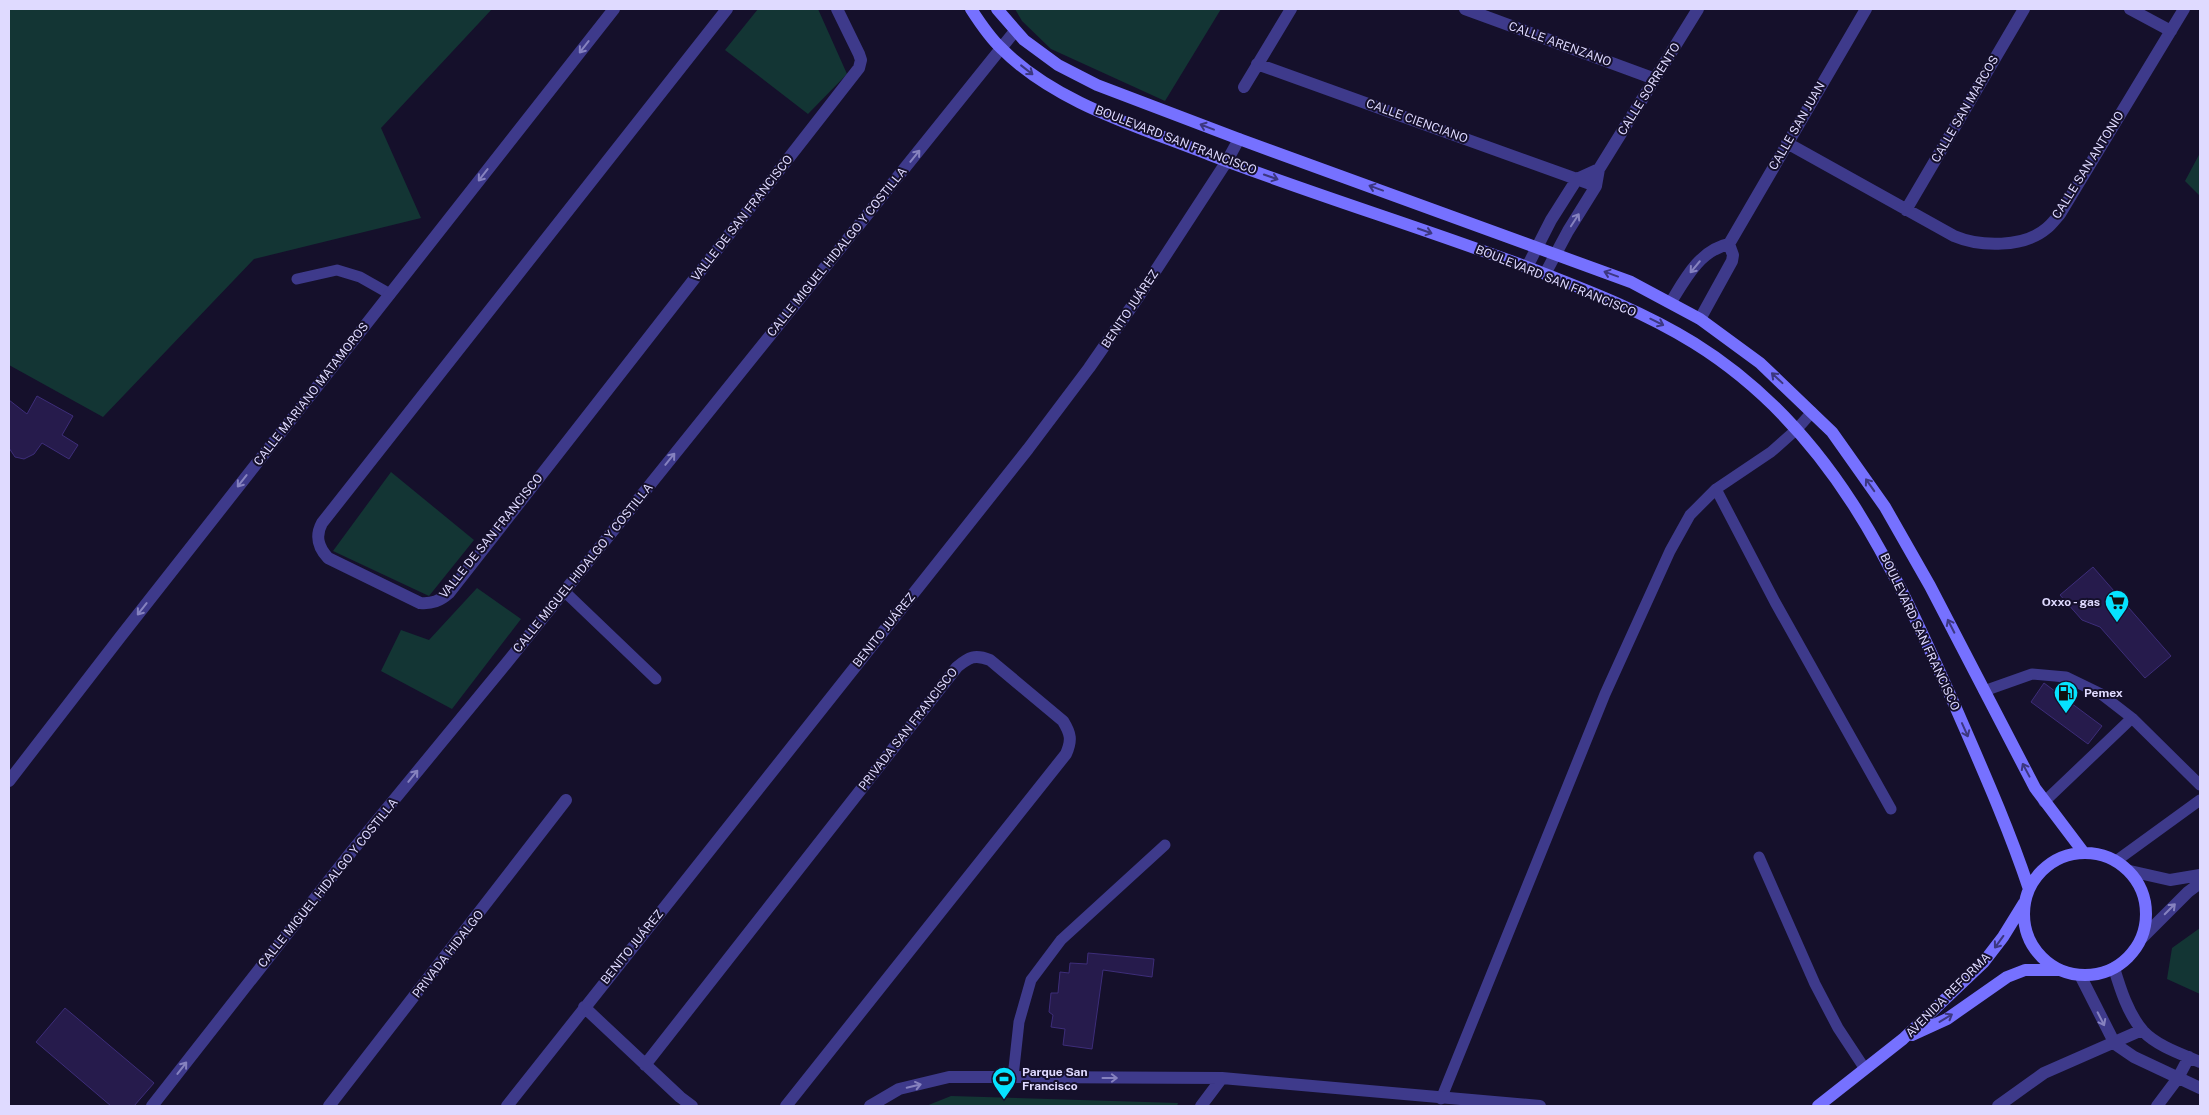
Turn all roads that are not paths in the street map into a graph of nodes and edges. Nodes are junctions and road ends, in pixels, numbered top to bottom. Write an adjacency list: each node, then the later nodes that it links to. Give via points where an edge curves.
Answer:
1 (614, 9): 32 (street, CALLE MARIANO MATAMOROS, one-way to 32)
2 (727, 9): 3 (street, VALLE DE SAN FRANCISCO, via 322,523 317,538 328,558 420,603 439,601 449,592 859,68 859,54)
3 (839, 9)
4 (971, 9): 15 (street, BOULEVARD SAN FRANCISCO)
5 (997, 9): 13 (street, BOULEVARD SAN FRANCISCO)
6 (1291, 9): 16 (street)
7 (1465, 9): 17 (street, CALLE ARENZANO)
8 (1698, 9): 17 (street, CALLE SORRENTO)
9 (1866, 9): 20 (street, CALLE SAN JUAN)
10 (2024, 9): 25 (street, CALLE SAN MARCOS)
11 (2130, 9): 14 (street)
12 (2184, 9): 14 (street, CALLE SAN ANTONIO)
13 (1015, 31): 15 (street, CALLE MIGUEL HIDALGO Y COSTILLA); 19 (street, BOULEVARD SAN FRANCISCO, one-way to 13, via 1097,85 1058,65)
14 (2171, 31): 25 (street, CALLE SAN ANTONIO, via 2060,214 2047,228 2021,240 1977,243 1954,236)
15 (1001, 49): 21 (street, BOULEVARD SAN FRANCISCO, one-way to 21, via 1030,73 1069,96); 38 (street, CALLE MIGUEL HIDALGO Y COSTILLA, one-way to 15)
16 (1257, 64): 18 (street); 23 (street, CALLE CIENCIANO)
17 (1654, 79): 22 (street, CALLE SORRENTO)
18 (1244, 87)
19 (1239, 139): 21 (street, BENITO JUÁREZ); 27 (street, BOULEVARD SAN FRANCISCO, one-way to 19)
20 (1787, 143): 25 (street, CALLE SAN ANTONIO); 26 (street, CALLE SAN JUAN)
21 (1227, 161): 29 (street, BOULEVARD SAN FRANCISCO, one-way to 29); 60 (street, BENITO JUÁREZ, via 1140,296 1028,449)
22 (1599, 169): 23 (street); 24 (street, CALLE SORRENTO)
23 (1576, 179): 24 (street, CALLE CIENCIANO); 27 (street)
24 (1596, 186): 28 (street, CALLE SORRENTO, one-way to 24)
25 (1906, 210)
26 (1729, 244): 33 (street, one-way to 33, via 1713,249 1694,266); 34 (street, CALLE SAN JUAN, via 1732,261)
27 (1537, 247): 28 (street, BOULEVARD SAN FRANCISCO); 29 (street)
28 (1555, 254): 30 (street, CALLE SORRENTO); 33 (street, BOULEVARD SAN FRANCISCO, one-way to 28, via 1631,282)
29 (1527, 267): 30 (street, BOULEVARD SAN FRANCISCO)
30 (1545, 274): 36 (street, BOULEVARD SAN FRANCISCO, one-way to 36, via 1614,301 1692,342 1750,383)
31 (297, 279): 32 (lane, via 337,270 360,277)
32 (390, 294): 42 (street, CALLE MARIANO MATAMOROS, one-way to 42)
33 (1671, 302): 34 (street, BOULEVARD SAN FRANCISCO)
34 (1700, 319): 35 (street, BOULEVARD SAN FRANCISCO, one-way to 34, via 1760,363)
35 (1812, 412): 36 (lane); 40 (street, BOULEVARD SAN FRANCISCO, one-way to 35, via 1885,507 1832,432)
36 (1797, 429): 37 (lane, via 1771,452); 55 (street, BOULEVARD SAN FRANCISCO, one-way to 55, via 1833,473 1864,520 1906,597 2013,840)
37 (1716, 489): 47 (lane); 71 (lane, via 1690,515 1670,551 1605,694)
38 (564, 591): 39 (lane); 72 (street, CALLE MIGUEL HIDALGO Y COSTILLA, one-way to 38, via 352,851)
39 (656, 679)
40 (1984, 691): 41 (lane, via 2032,674 2066,677 2101,694); 46 (street, BOULEVARD SAN FRANCISCO, one-way to 40)
41 (2132, 718): 43 (lane); 46 (lane)
42 (9, 781)
43 (2200, 785)
44 (566, 800): 73 (street, PRIVADA HIDALGO)
45 (2200, 800): 51 (lane)
46 (2044, 802): 49 (street, BOULEVARD SAN FRANCISCO)
47 (1891, 810)
48 (1165, 845): 67 (lane, via 1061,940 1031,980 1018,1022)
49 (2084, 853): 51 (street, via 2100,854); 55 (street, via 2062,857 2042,870)
50 (1759, 857): 66 (lane, via 1815,984 1838,1028)
51 (2116, 861): 52 (street)
52 (2130, 872): 53 (street, via 2170,880); 56 (street, via 2146,903)
53 (2200, 876)
54 (2200, 882): 56 (street, one-way to 54)
55 (2027, 895): 58 (street, via 2024,922 2030,941 2042,958); 62 (street, AVENIDA REFORMA, one-way to 62, via 2003,937 1983,963)
56 (2142, 938): 57 (street, via 2126,960)
57 (2114, 968): 59 (street, via 2098,974); 61 (street, via 2121,990)
58 (2060, 970): 59 (street); 62 (street, AVENIDA REFORMA, one-way to 58, via 1947,1018 2007,977 2024,970)
59 (2080, 975): 63 (street, one-way to 63)
60 (584, 1007): 65 (street); 74 (street, BENITO JUÁREZ)
61 (2142, 1030): 63 (street); 64 (street, via 2159,1043)
62 (1903, 1039): 66 (street, AVENIDA REFORMA)
63 (2115, 1044): 69 (street); 81 (street, via 2044,1073)
64 (2194, 1059): 69 (street)
65 (645, 1065): 75 (street); 76 (street, PRIVADA SAN FRANCISCO, via 957,667 970,657 979,655 990,660 1063,721 1070,732 1066,754)
66 (1865, 1068): 80 (street, AVENIDA REFORMA)
67 (1013, 1077): 68 (street, one-way to 68); 77 (street, one-way to 67, via 899,1089 949,1077)
68 (1222, 1078): 71 (street); 78 (street)
69 (2178, 1078): 70 (street); 82 (street)
70 (2200, 1088)
71 (1441, 1099): 79 (street)
72 (152, 1106)
73 (329, 1106)
74 (507, 1106)
75 (692, 1106)
76 (786, 1106)
77 (870, 1106)
78 (1201, 1106)
79 (1540, 1106)
80 (1818, 1106)
81 (1998, 1106)
82 (2157, 1106)

